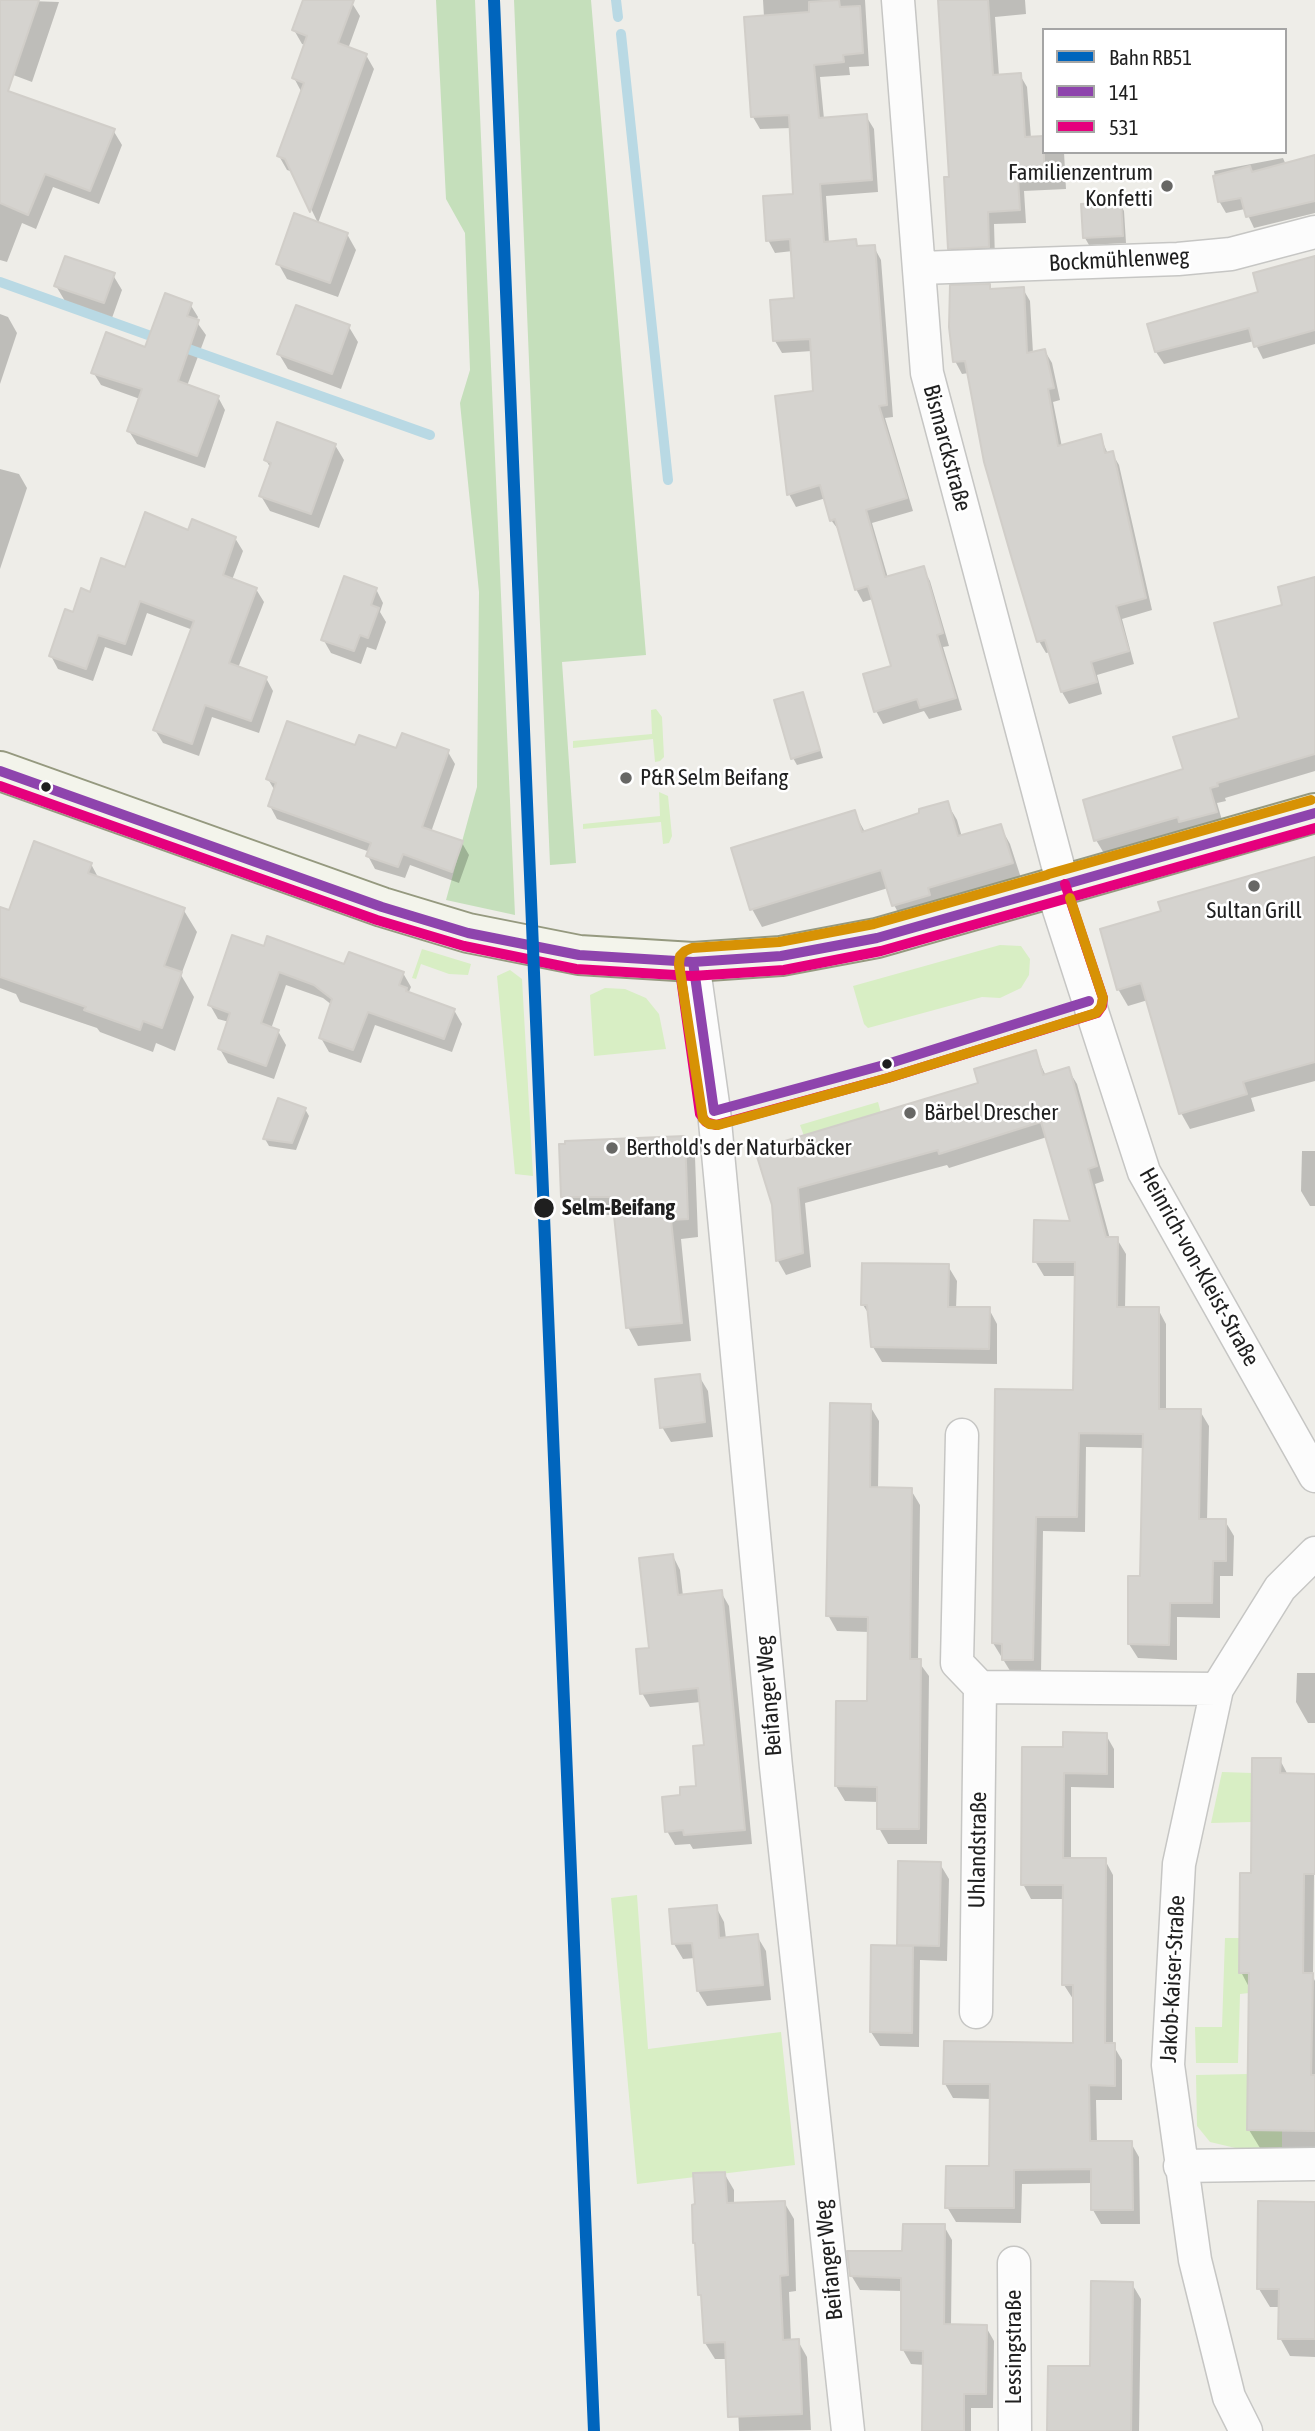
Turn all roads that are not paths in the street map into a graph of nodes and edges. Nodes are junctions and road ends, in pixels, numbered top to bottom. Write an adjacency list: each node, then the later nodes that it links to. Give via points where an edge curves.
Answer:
1 (898, 0): 3 (street, Bismarckstraße)
2 (1315, 232): 3 (street, Bockmühlenweg, via 1231,254 1178,259)
3 (920, 268): 6 (street, Bismarckstraße, via 927,373)
4 (0, 771): 7 (street, via 468,933 579,955)
5 (1315, 813): 6 (street)
6 (1058, 887): 7 (street, via 877,938 780,956); 9 (street, Heinrich-von-Kleist-Straße, via 1144,1172)
7 (693, 962): 17 (street, Beifanger Weg, via 714,1111 776,1767)
8 (962, 1435): 11 (street, via 957,1662)
9 (1315, 1476)
10 (1315, 1553): 12 (street, Jakob-Kaiser-Straße, via 1280,1588)
11 (980, 1687): 12 (street); 13 (street, Uhlandstraße)
12 (1217, 1689): 15 (street, Jakob-Kaiser-Straße, via 1179,1864 1168,2065)
13 (976, 2012)
14 (1315, 2164): 15 (street)
15 (1181, 2166): 19 (street, Jakob-Kaiser-Straße, via 1195,2260 1229,2397)
16 (1014, 2263): 18 (street, Lessingstraße)
17 (848, 2431)
18 (1015, 2431)
19 (1246, 2431)

